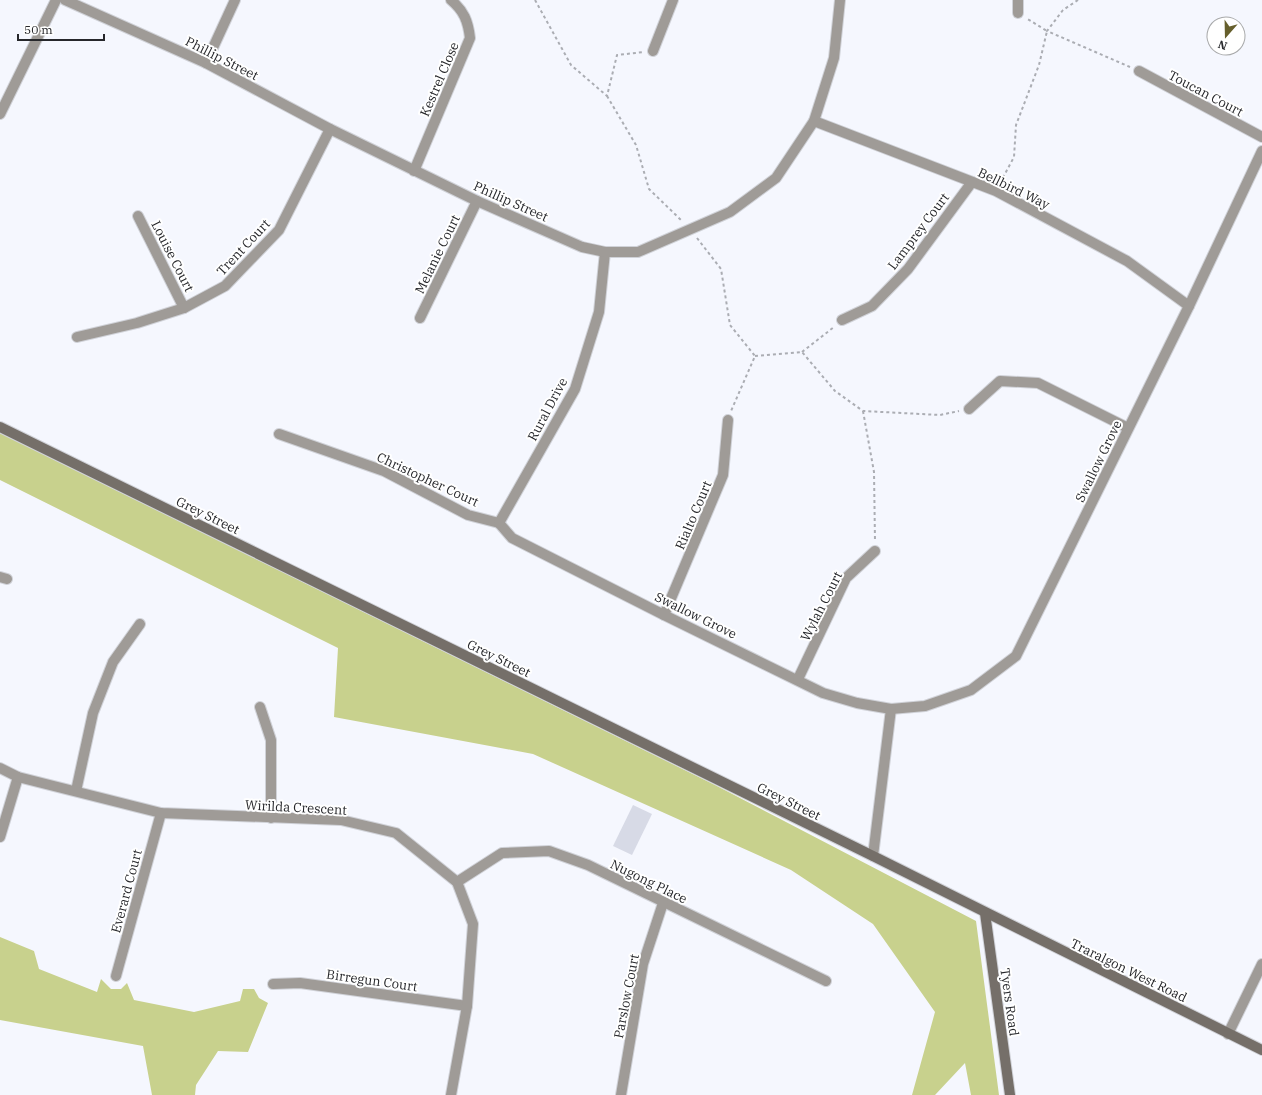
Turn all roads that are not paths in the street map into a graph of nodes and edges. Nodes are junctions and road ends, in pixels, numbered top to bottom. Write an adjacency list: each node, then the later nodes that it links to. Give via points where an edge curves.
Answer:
1 (56, 0): 12 (street)
2 (65, 0): 10 (street, Phillip Street)
3 (235, 0): 10 (street)
4 (451, 0): 17 (street, Kestrel Close, via 467,19 470,38)
5 (673, 0): 9 (street)
6 (840, 0): 13 (street, Phillip Street, via 834,58)
7 (1018, 0): 8 (street)
8 (1018, 13)
9 (653, 51)
10 (206, 63): 14 (street, Phillip Street)
11 (1139, 71): 15 (street, Toucan Court)
12 (0, 114)
13 (814, 121): 18 (street, Bellbird Way); 21 (street, Phillip Street, via 776,178 730,212 638,252)
14 (330, 129): 17 (street, Phillip Street); 23 (street, Trent Court, via 279,230 225,286)
15 (1262, 137)
16 (1262, 151): 22 (street, Swallow Grove)
17 (414, 171): 19 (street, Phillip Street)
18 (972, 182): 22 (street, Bellbird Way, via 996,191 1127,261); 25 (street, Lamprey Court, via 908,269 872,306)
19 (477, 201): 21 (street, Phillip Street, via 582,247); 24 (street, Melanie Court)
20 (138, 216): 23 (street, Louise Court)
21 (605, 252): 32 (street, Rural Drive, via 599,312 575,390)
22 (1189, 306): 30 (street, Swallow Grove)
23 (184, 308): 26 (street, Trent Court, via 137,323)
24 (420, 318)
25 (842, 320)
26 (77, 337)
27 (969, 409): 30 (street, via 1000,381 1038,383)
28 (728, 420): 34 (street, Rialto Court, via 723,475)
29 (0, 427): 45 (main road, Grey Street)
30 (1128, 428): 38 (street, Swallow Grove, via 1016,656 971,690 925,706)
31 (279, 434): 32 (street, Christopher Court, via 384,471 468,514)
32 (499, 523): 34 (street, Swallow Grove, via 512,538)
33 (875, 550): 36 (street, Wylah Court, via 846,578)
34 (664, 615): 36 (street, Swallow Grove)
35 (140, 624): 41 (street, via 113,662 95,706)
36 (798, 679): 38 (street, Swallow Grove, via 823,693 857,703)
37 (260, 707): 43 (street, via 270,740)
38 (892, 709): 45 (street)
39 (0, 768): 40 (street, Wirilda Crescent)
40 (18, 777): 41 (street, Wirilda Crescent); 44 (street)
41 (76, 791): 42 (street, Wirilda Crescent)
42 (161, 812): 43 (street, Wirilda Crescent); 50 (street, Everard Court)
43 (271, 818): 46 (street, Wirilda Crescent, via 341,820 396,833)
44 (0, 837)
45 (873, 856): 48 (main road, Grey Street)
46 (457, 882): 47 (street, Nugong Place, via 502,853 549,851 588,866); 53 (street, via 473,924)
47 (663, 903): 51 (street, Nugong Place); 57 (street, Parslow Court, via 643,964)
48 (985, 913): 54 (main road, Traralgon West Road); 58 (main road, Tyers Road)
49 (1262, 964): 54 (street)
50 (116, 976)
51 (826, 981)
52 (273, 984): 53 (street, Birregun Court, via 300,983)
53 (467, 1006): 56 (street)
54 (1228, 1034): 55 (main road, Traralgon West Road)
55 (1262, 1050)
56 (451, 1095)
57 (621, 1095)
58 (1010, 1095)

